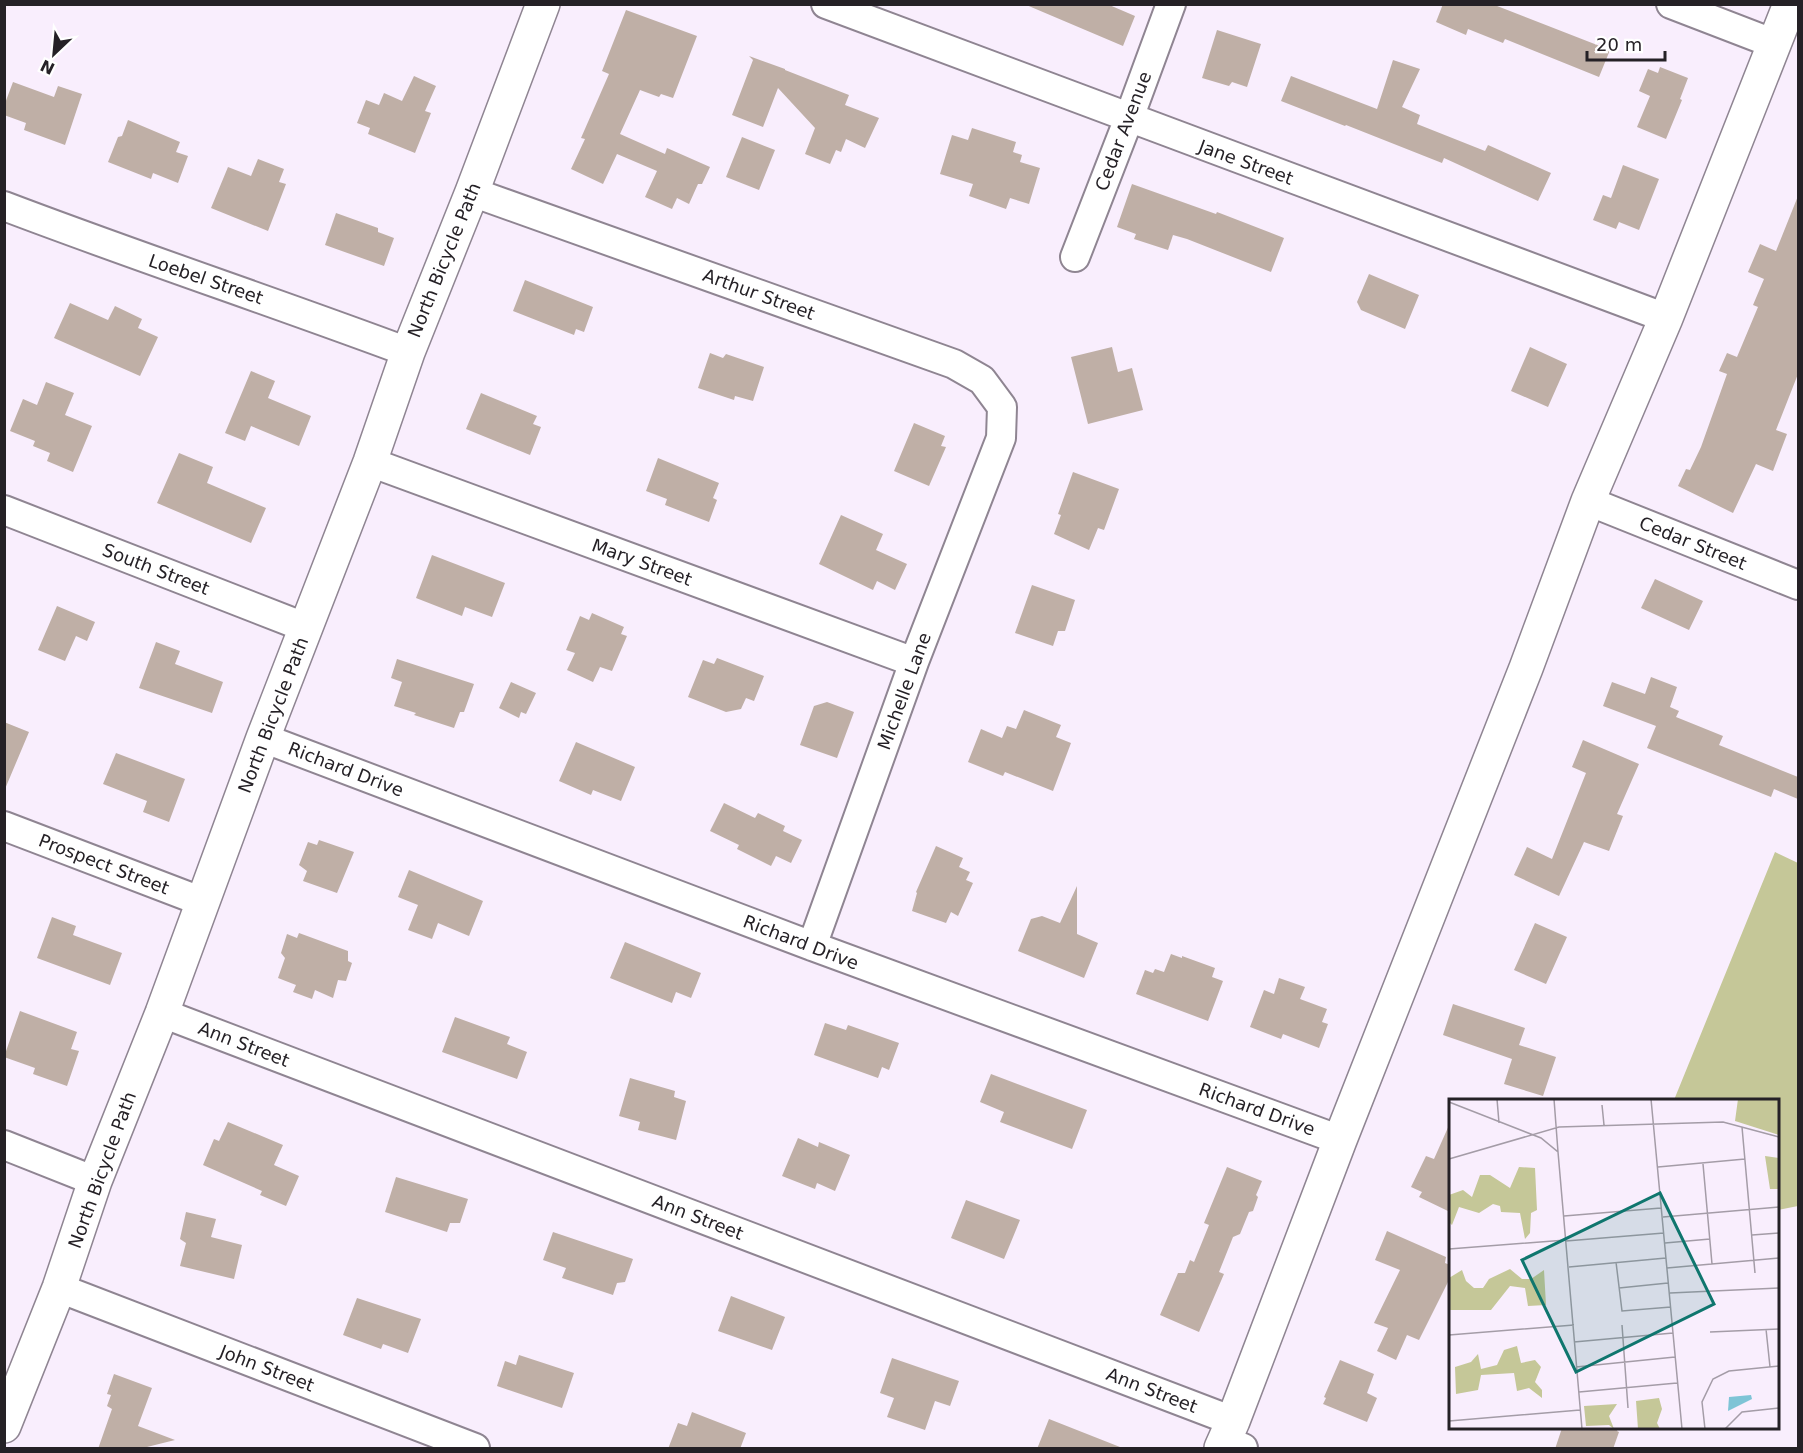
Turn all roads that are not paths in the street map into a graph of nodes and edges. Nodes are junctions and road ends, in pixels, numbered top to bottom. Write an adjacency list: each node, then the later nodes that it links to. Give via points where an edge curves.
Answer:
1 (543, 4): 8 (street, North Bicycle Path)
2 (826, 4): 7 (street, Jane Street)
3 (1171, 4): 7 (street, Cedar Avenue)
4 (1671, 4): 6 (street)
5 (1790, 4): 6 (street)
6 (1775, 44): 11 (street)
7 (1129, 118): 10 (street, Cedar Avenue); 11 (street, Jane Street)
8 (472, 192): 12 (street, North Bicycle Path); 13 (street, Arthur Street, via 954,364 982,380 1002,407)
9 (4, 206): 12 (street, Loebel Street)
10 (1075, 257)
11 (1666, 318): 15 (street)
12 (408, 352): 14 (street, North Bicycle Path)
13 (1001, 438): 19 (street, Michelle Lane)
14 (370, 462): 18 (street, North Bicycle Path); 19 (street, Mary Street)
15 (1588, 501): 17 (street, Cedar Street); 25 (street)
16 (4, 510): 18 (street, South Street)
17 (1798, 585)
18 (307, 627): 20 (street, North Bicycle Path)
19 (914, 662): 23 (street, Michelle Lane)
20 (263, 738): 22 (street, North Bicycle Path); 23 (street, Richard Drive)
21 (4, 826): 22 (street, Prospect Street)
22 (203, 902): 24 (street, North Bicycle Path)
23 (812, 946): 25 (street, Richard Drive)
24 (162, 1013): 27 (street, North Bicycle Path); 30 (street, Ann Street)
25 (1340, 1140): 30 (street)
26 (4, 1145): 27 (street)
27 (94, 1181): 28 (street, North Bicycle Path)
28 (59, 1288): 29 (street, North Bicycle Path); 31 (street, John Street)
29 (4, 1426)
30 (1230, 1440)
31 (475, 1449)

